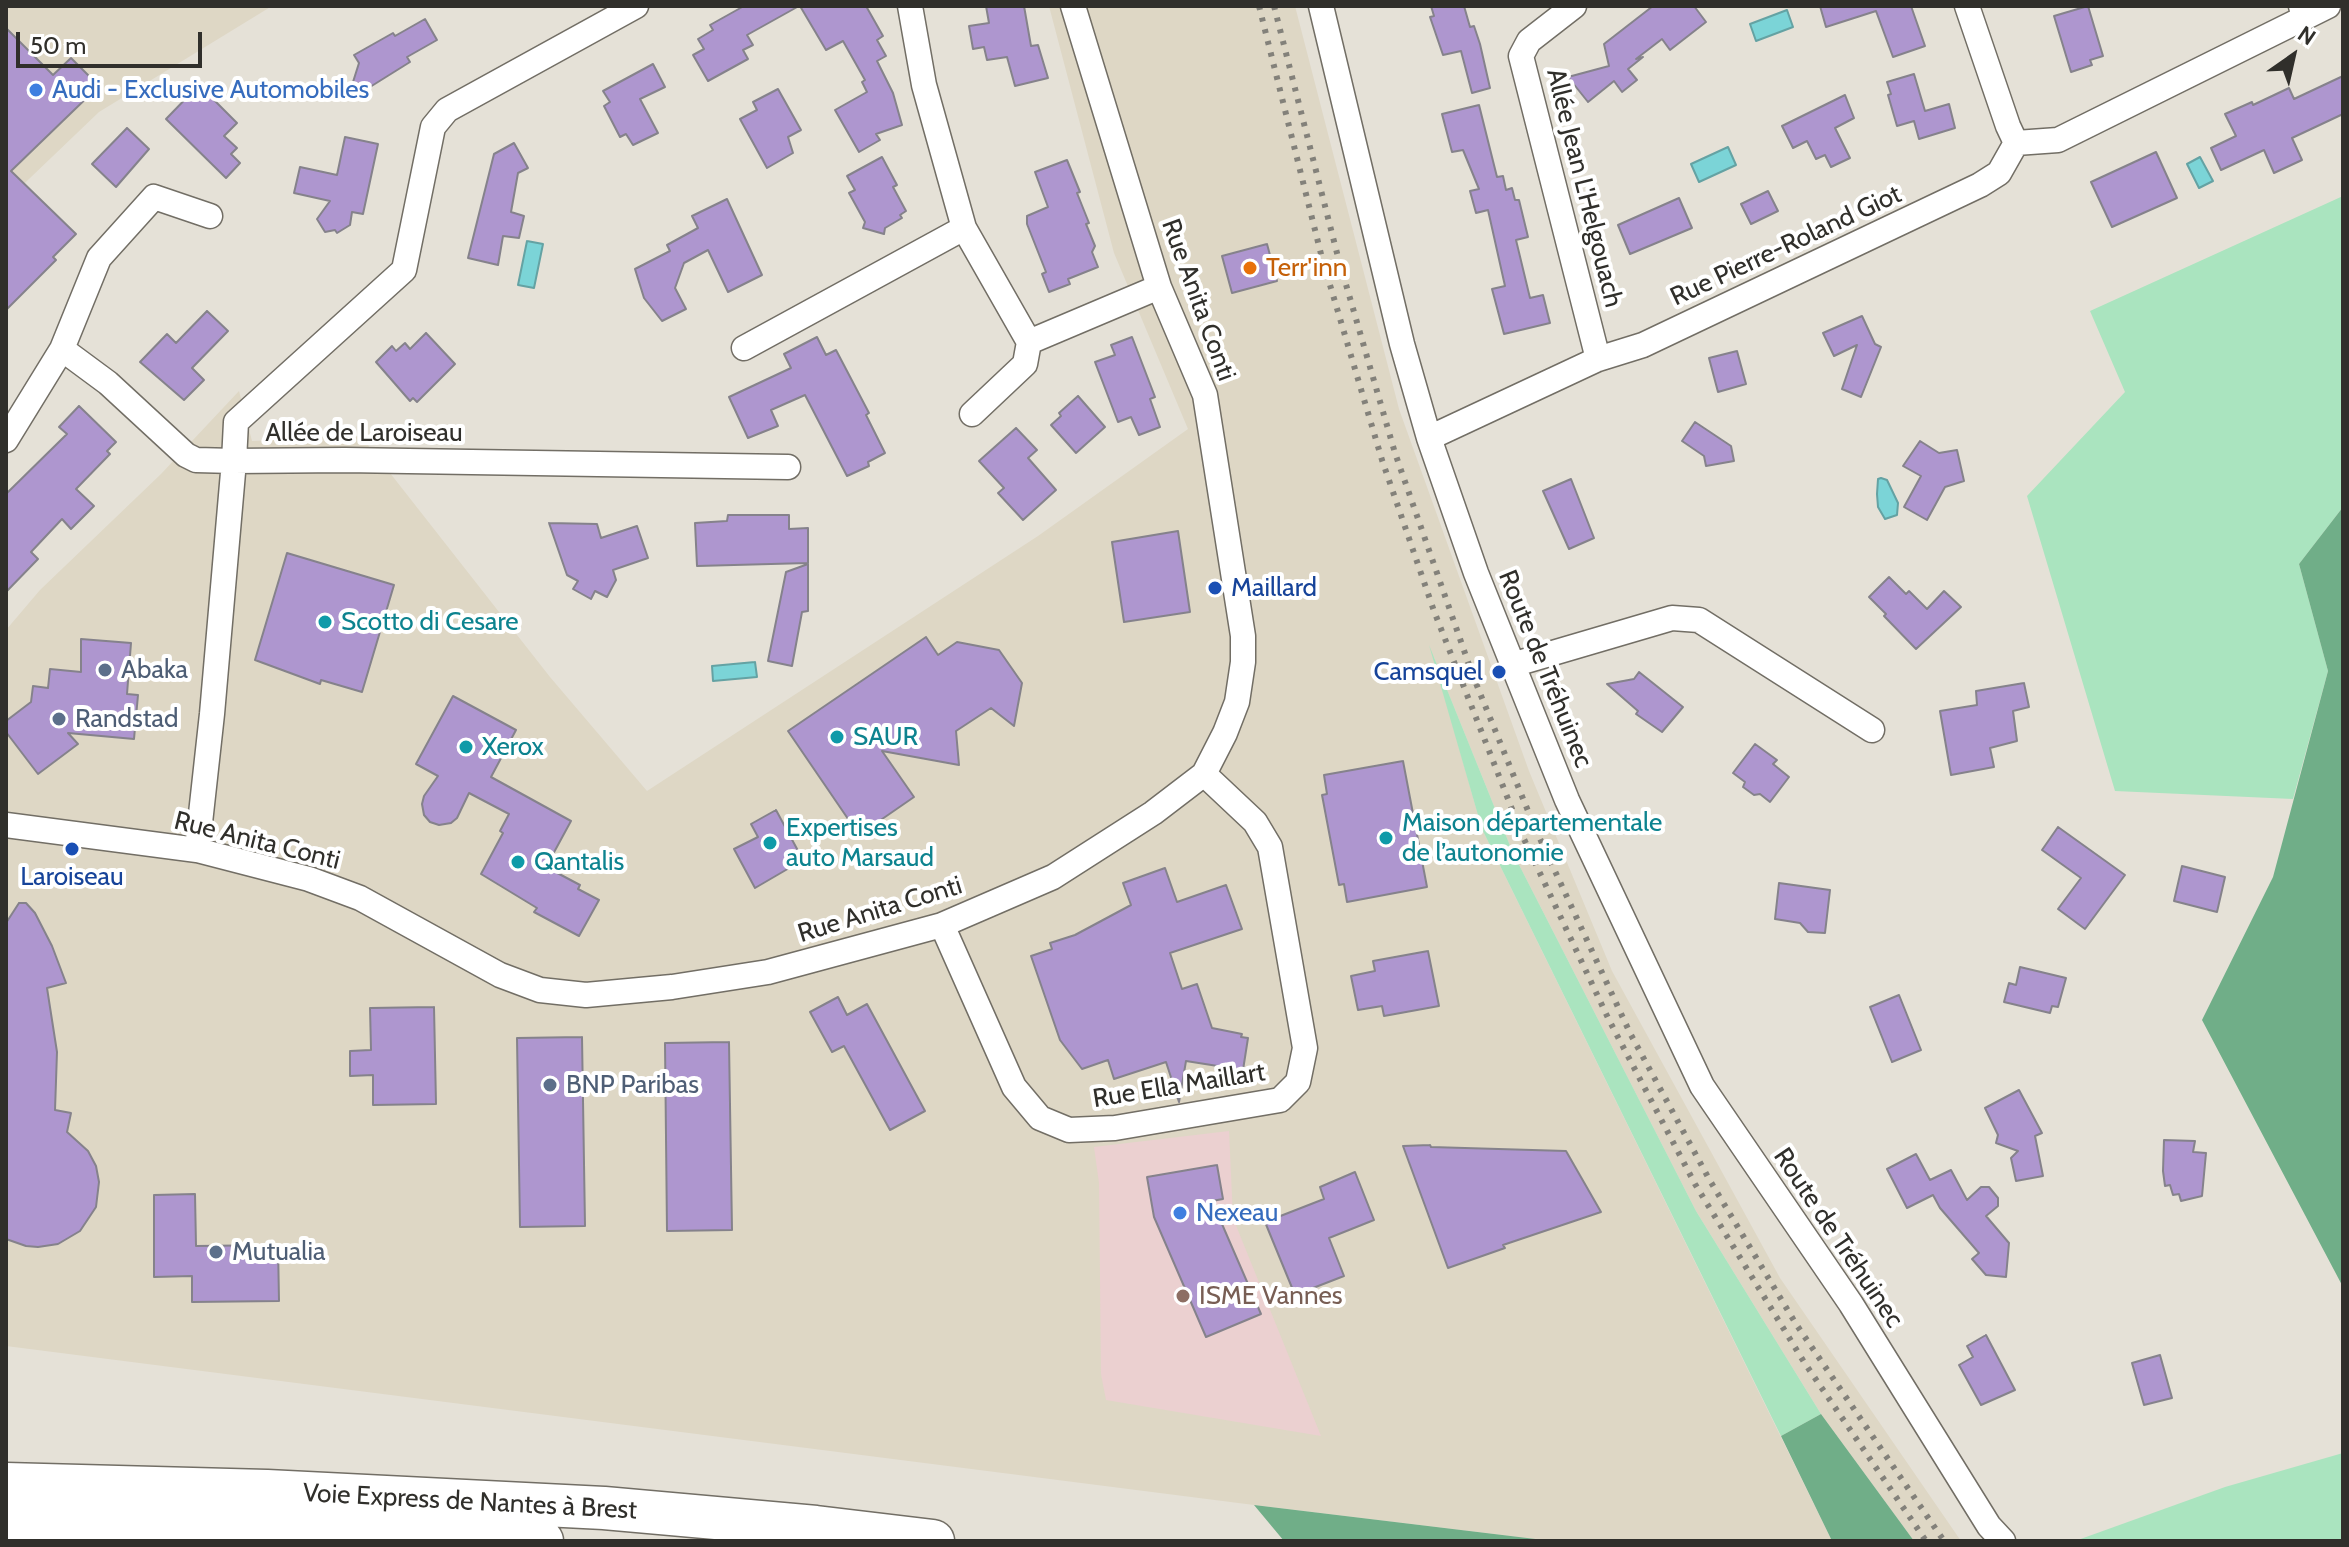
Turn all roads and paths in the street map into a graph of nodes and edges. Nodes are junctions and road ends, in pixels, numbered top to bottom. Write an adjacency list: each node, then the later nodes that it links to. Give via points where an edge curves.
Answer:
1 (636, 6): 20 (street, via 447,110 433,127 404,270 236,422)
2 (910, 6): 11 (street, via 924,85)
3 (1073, 6): 12 (street, Rue Anita Conti)
4 (1321, 6): 18 (street, Route de Tréhuinec)
5 (1574, 6): 16 (street, Allée Jean L'Helgouach, via 1529,41 1521,56)
6 (1967, 6): 9 (street)
7 (2328, 6): 8 (street)
8 (2303, 12): 9 (street, via 2058,140)
9 (2016, 143): 16 (street, Rue Pierre-Roland Giot, via 1999,173 1980,185 1643,345)
10 (210, 216): 15 (street, via 154,197 99,258)
11 (964, 228): 13 (street); 14 (street)
12 (1159, 287): 13 (street); 24 (street, Rue Anita Conti, via 1205,395 1243,636 1237,702)
13 (1029, 342): 17 (street, via 1025,364)
14 (744, 348)
15 (62, 349): 19 (street); 20 (street, via 108,383 186,455)
16 (1598, 359): 18 (street, Rue Pierre-Roland Giot)
17 (972, 414)
18 (1429, 438): 22 (street, Route de Tréhuinec)
19 (6, 440)
20 (234, 461): 21 (street, Allée de Laroiseau); 26 (street, Allée de Laroiseau)
21 (788, 467)
22 (1512, 665): 23 (street, via 1672,618 1699,620); 32 (street, Route de Tréhuinec, via 1567,800 1702,1086)
23 (1872, 730)
24 (1204, 774): 27 (street, Rue Anita Conti, via 1053,877); 27 (street, Rue Ella Maillart, via 1255,822 1270,847 1305,1048 1298,1082 1280,1100 1115,1128 1069,1130 1040,1118 1014,1087)
25 (6, 825): 26 (street, Rue Anita Conti)
26 (197, 850): 27 (street, Rue Anita Conti, via 360,898 500,975 540,990 586,995 768,972)
27 (942, 925)
28 (6, 1484): 31 (highway, Voie Express de Nantes à Brest, via 604,1508)
29 (6, 1524): 30 (highway, Voie Express de Nantes à Brest)
30 (542, 1541)
31 (933, 1541)
32 (2003, 1541)

